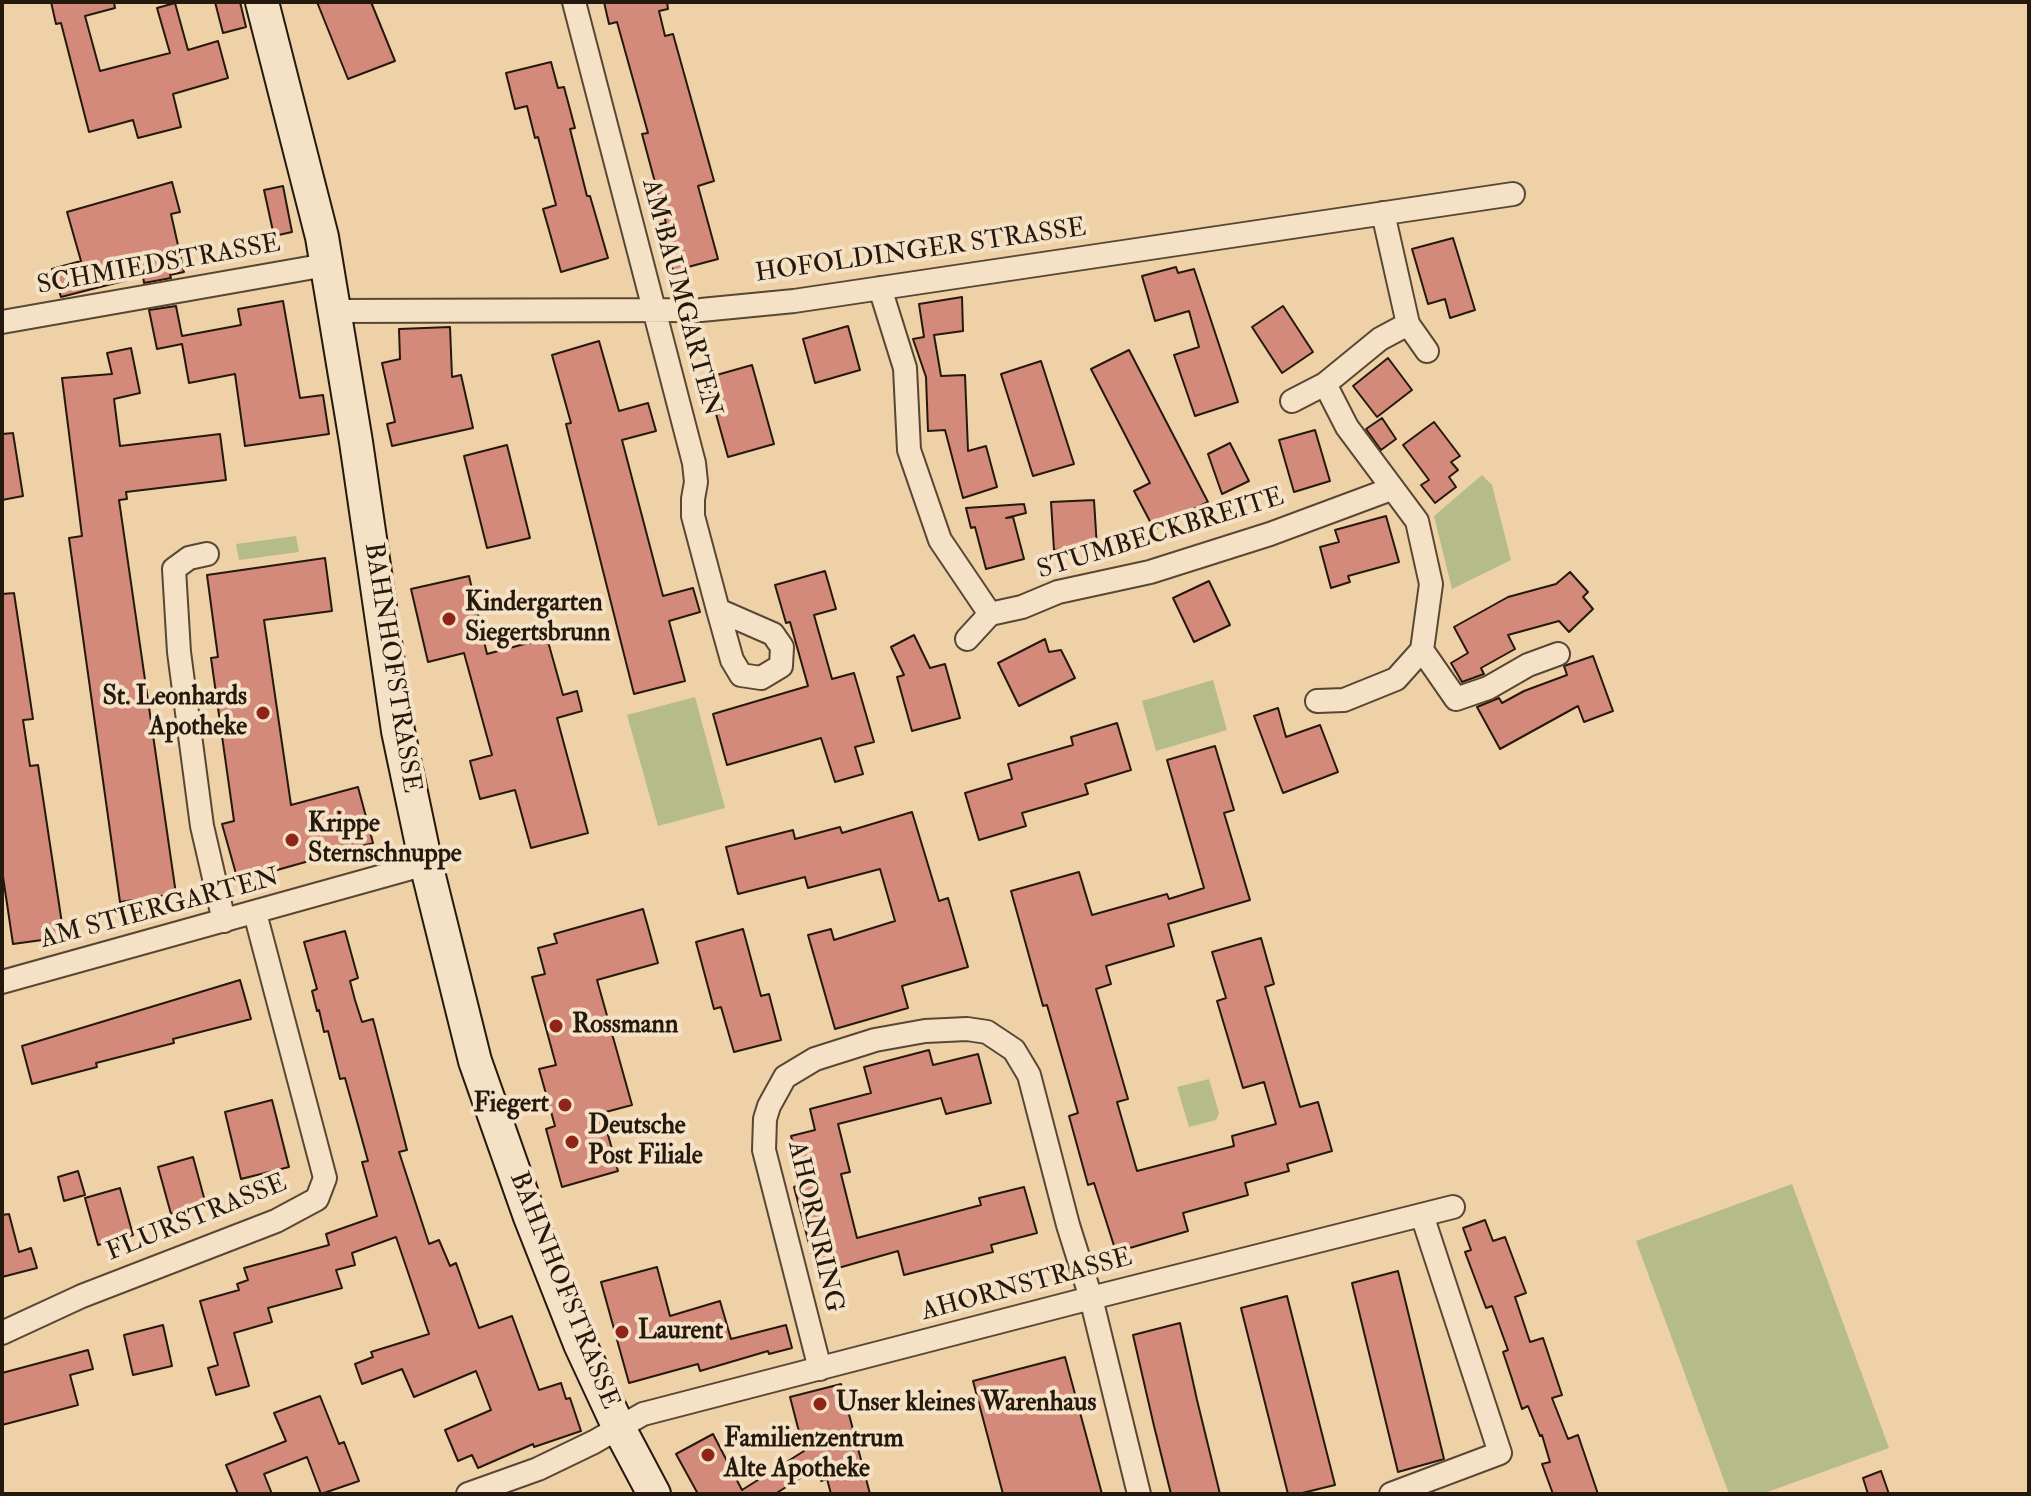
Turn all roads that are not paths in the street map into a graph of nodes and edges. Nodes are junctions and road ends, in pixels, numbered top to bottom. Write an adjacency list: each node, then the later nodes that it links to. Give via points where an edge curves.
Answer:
1 (262, 2): 5 (street, BAHNHOFSTRASSE)
2 (574, 2): 7 (street, AM BAUMGARTEN)
3 (1513, 194): 4 (street, HOFOLDINGER STRASSE)
4 (1383, 213): 6 (street, HOFOLDINGER STRASSE); 10 (street)
5 (326, 265): 8 (street, BAHNHOFSTRASSE); 9 (street, SCHMIEDSTRASSE)
6 (880, 288): 7 (street, HOFOLDINGER STRASSE, via 701,310); 17 (street, via 905,368 909,450 940,540)
7 (654, 310): 8 (street, HOFOLDINGER STRASSE); 16 (street, AM BAUMGARTEN, via 694,463 693,516)
8 (334, 311): 22 (street, BAHNHOFSTRASSE, via 398,731)
9 (2, 322)
10 (1408, 324): 11 (street); 12 (street, via 1380,339)
11 (1427, 351)
12 (1325, 384): 13 (street); 14 (street, via 1347,427)
13 (1292, 401)
14 (1391, 489): 17 (street, STUMBECKBREITE, via 1150,572 1058,592); 19 (street, via 1417,521 1428,563 1430,605)
15 (207, 554): 24 (street, via 174,569 179,652 202,826)
16 (718, 610)
17 (990, 614): 18 (street)
18 (967, 639)
19 (1422, 650): 20 (street, via 1456,699); 21 (street, via 1396,679 1344,700)
20 (1558, 654)
21 (1317, 701)
22 (426, 864): 23 (street, AM STIERGARTEN); 31 (street, BAHNHOFSTRASSE, via 475,1061 544,1255)
23 (255, 913): 24 (street, AM STIERGARTEN); 29 (street, FLURSTRASSE, via 325,1178 317,1199 276,1221)
24 (224, 921): 25 (street, AM STIERGARTEN)
25 (2, 982)
26 (1453, 1207): 27 (street, AHORNSTRASSE)
27 (1422, 1215): 28 (street, AHORNSTRASSE); 35 (street, via 1500,1453)
28 (1091, 1298): 30 (street, AHORNSTRASSE); 30 (street, AHORNRING, via 1029,1075 1014,1050 987,1032 967,1029 875,1040 815,1059 785,1077 765,1119 764,1150); 34 (street, AHORNRING)
29 (2, 1333)
30 (820, 1369): 31 (street, AHORNSTRASSE, via 643,1414)
31 (619, 1428): 32 (street, AHORNSTRASSE, via 538,1469); 33 (street, BAHNHOFSTRASSE)
32 (468, 1494)
33 (654, 1494)
34 (1139, 1494)
35 (1391, 1494)

